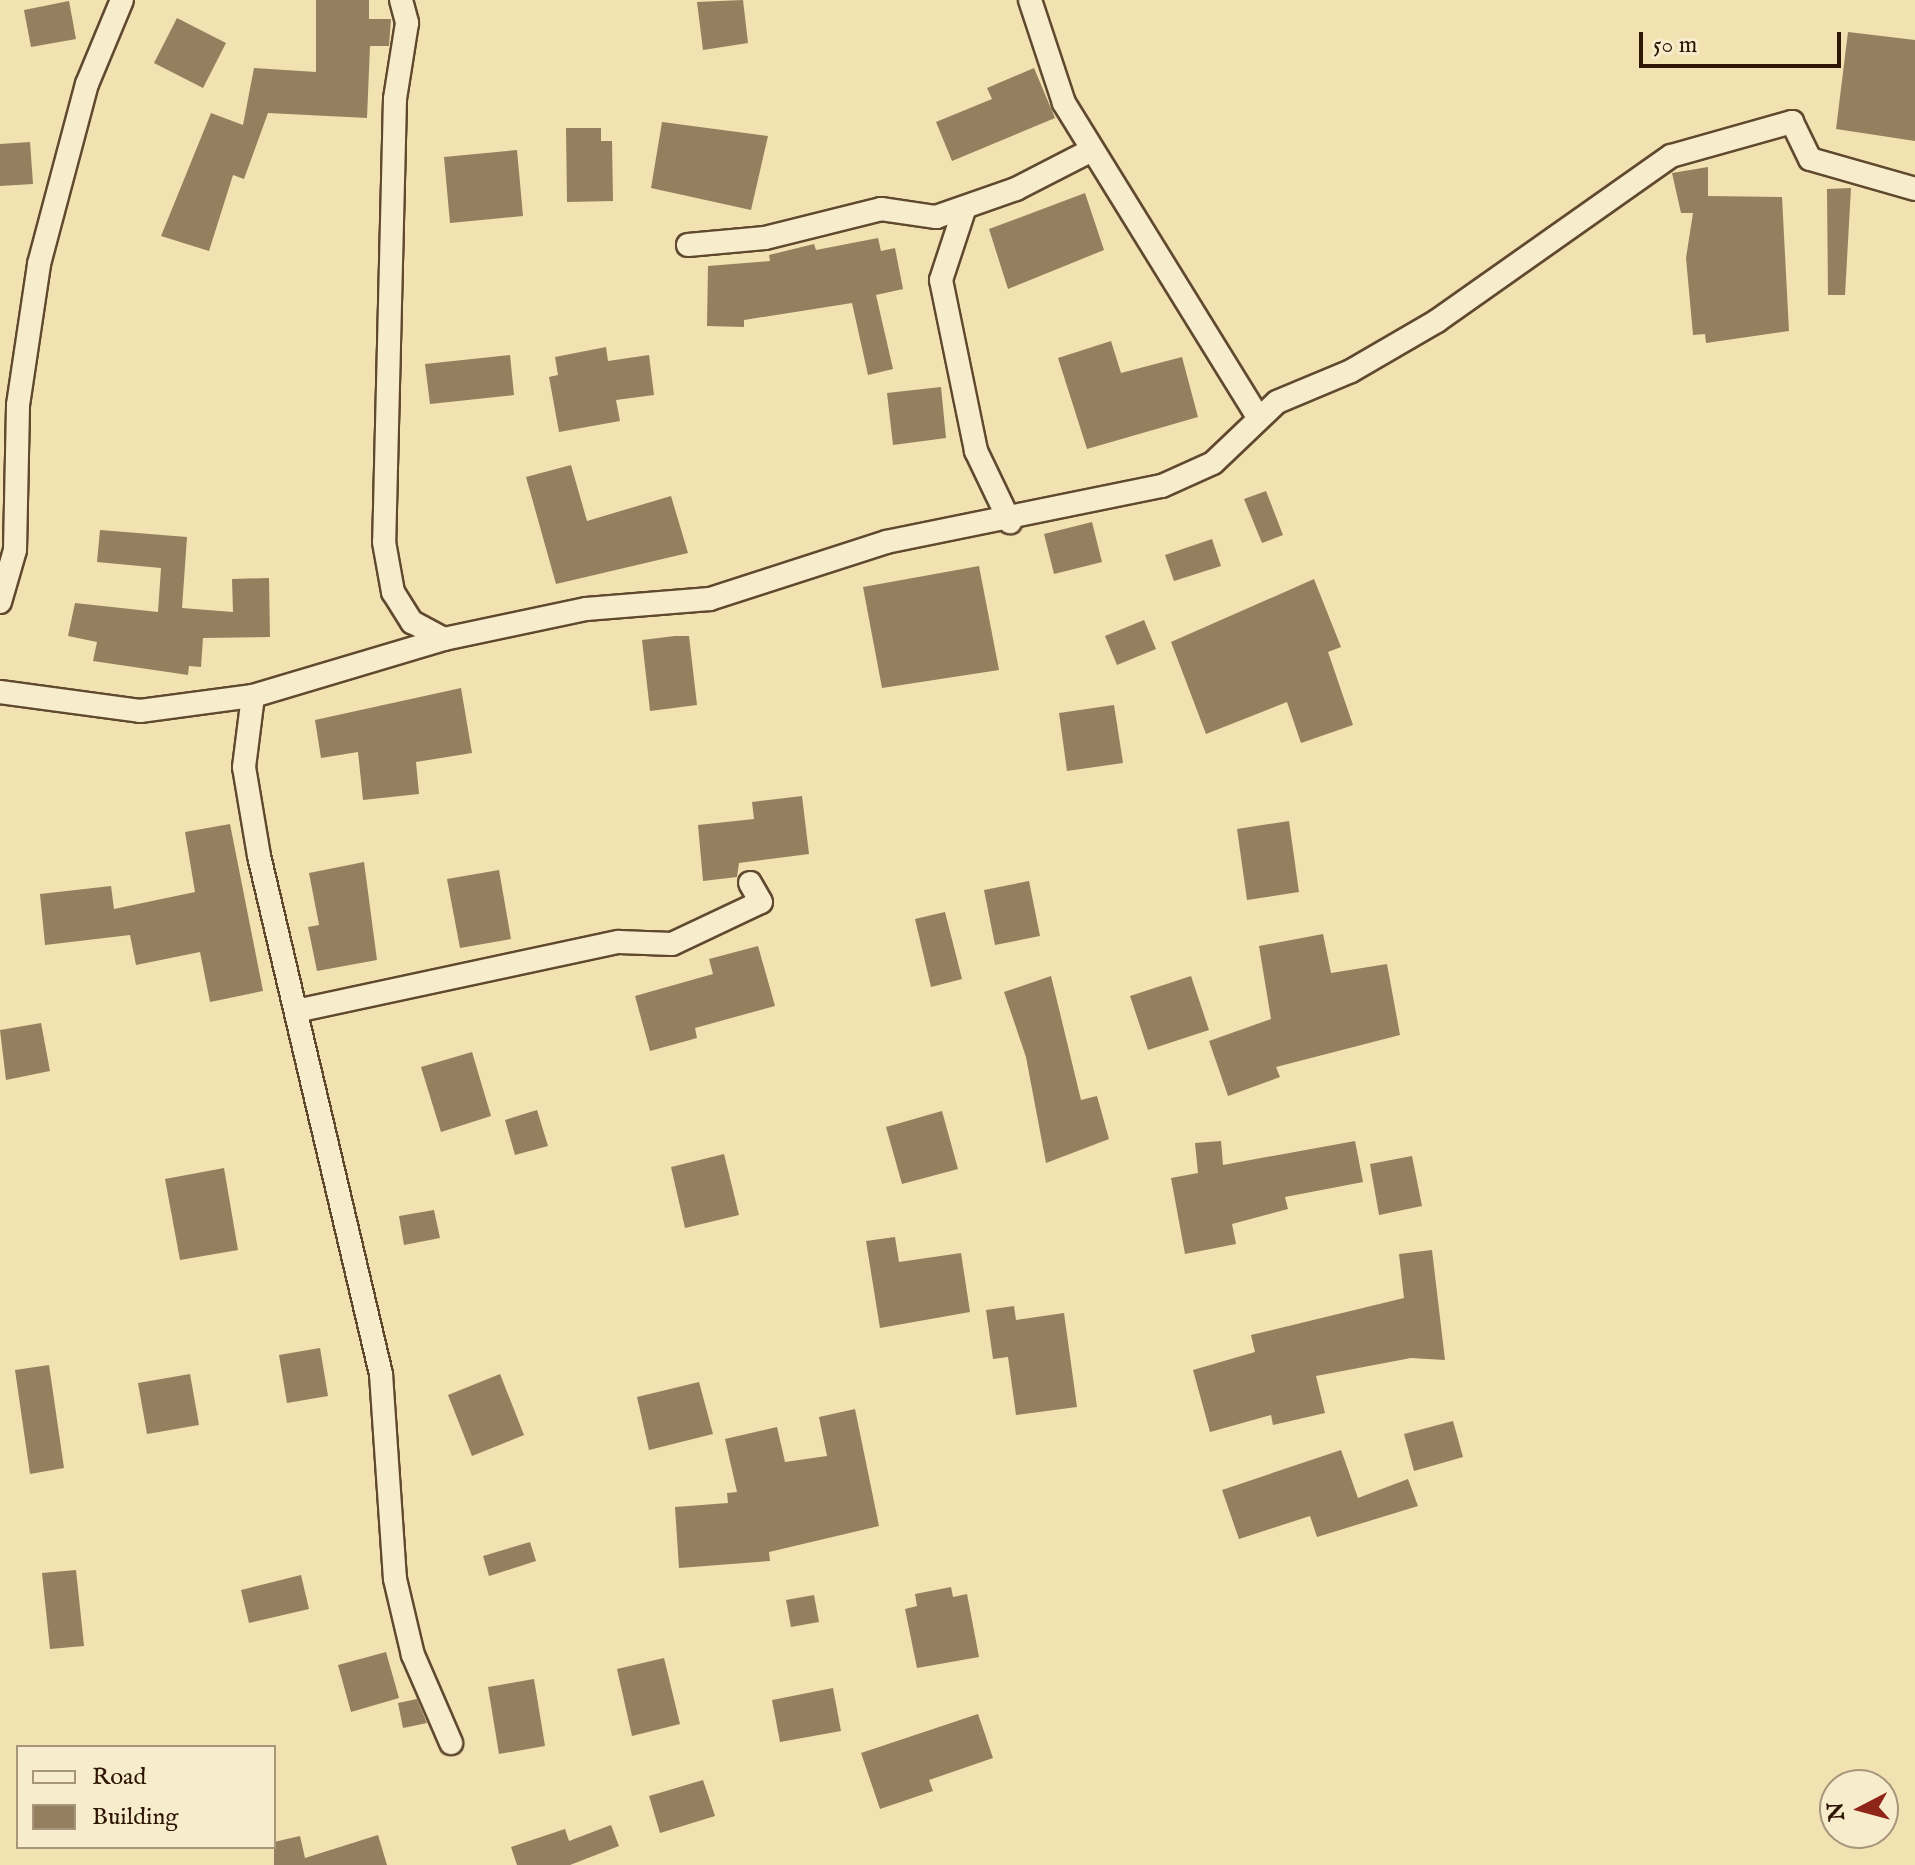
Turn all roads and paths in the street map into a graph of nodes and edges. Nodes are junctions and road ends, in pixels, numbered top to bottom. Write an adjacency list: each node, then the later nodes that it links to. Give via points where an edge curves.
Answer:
1 (122, 0): 10 (street, via 87,84 39,264 18,405 15,550)
2 (401, 0): 11 (street, via 407,23 395,99 384,542 393,592 412,622)
3 (1030, 0): 4 (street, via 1040,46)
4 (1092, 150): 6 (street); 8 (street)
5 (1915, 189): 8 (street, via 1810,159 1792,122 1671,156 1437,321)
6 (964, 210): 7 (street, via 936,217 881,209 765,238); 9 (street, via 941,280 976,451)
7 (688, 245)
8 (1258, 417): 9 (street, via 1213,463 1162,486)
9 (1010, 522): 11 (street, via 861,548 710,599 586,609)
10 (0, 602)
11 (444, 639): 13 (street)
12 (0, 692): 13 (street, via 140,711)
13 (253, 696): 15 (street, via 244,767)
14 (750, 883): 15 (street, via 761,902 672,944 619,942)
15 (296, 1011): 16 (street, via 381,1374 395,1579 413,1655)
16 (451, 1743)

